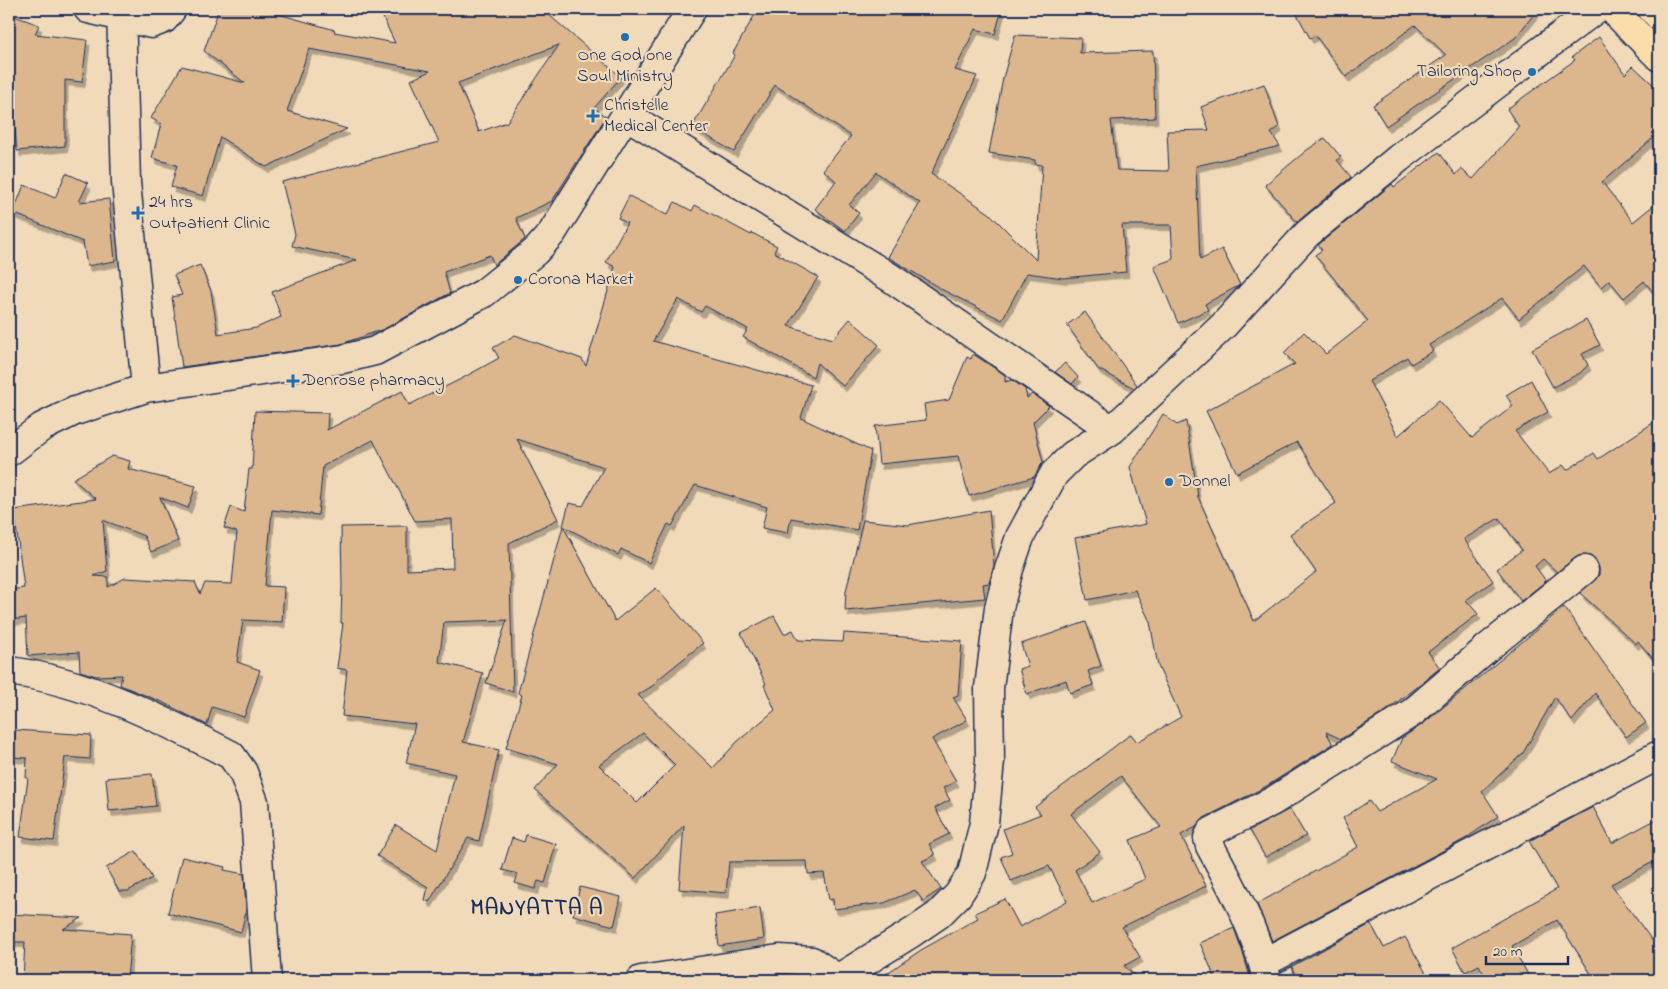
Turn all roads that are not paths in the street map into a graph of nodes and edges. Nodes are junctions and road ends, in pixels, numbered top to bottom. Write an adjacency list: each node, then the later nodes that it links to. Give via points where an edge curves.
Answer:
1 (88, 9): 7 (street)
2 (172, 9): 7 (street, via 164,19 151,24)
3 (692, 9): 10 (street)
4 (1596, 9): 12 (street, via 1399,158 1307,234 1223,326)
5 (1612, 9): 9 (main road)
6 (1652, 9): 8 (main road)
7 (121, 13): 11 (street, via 126,182)
8 (1659, 16)
9 (1659, 57)
10 (626, 115): 11 (street, via 536,251 484,293 456,309 375,351 343,359); 12 (street, via 891,278)
11 (146, 388): 13 (street, via 58,419)
12 (1112, 430): 18 (street, via 1073,455 1054,474 1020,537 1009,568 993,644 989,688 989,770 984,823 972,873 958,895 938,914)
13 (9, 452)
14 (1584, 570): 17 (street, via 1412,712 1273,801 1210,832 1210,846 1235,892)
15 (9, 671): 19 (street, via 73,685 163,720 231,754 254,802)
16 (1659, 755): 17 (street)
17 (1265, 971)
18 (839, 979): 20 (street, via 812,961 779,959)
19 (267, 980)
20 (641, 980)

